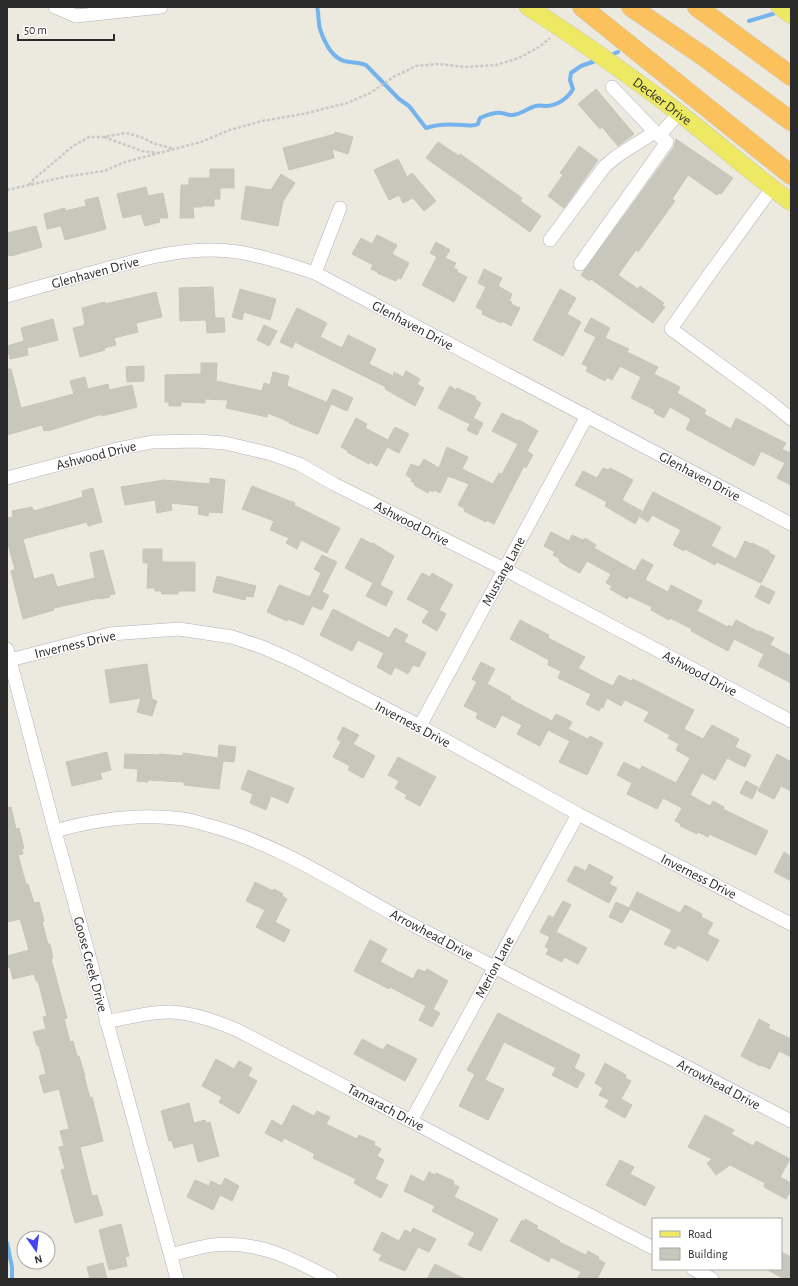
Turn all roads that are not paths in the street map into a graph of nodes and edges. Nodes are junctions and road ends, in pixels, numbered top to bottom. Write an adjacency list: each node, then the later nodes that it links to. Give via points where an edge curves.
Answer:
1 (54, 7): 2 (street, via 76,16)
2 (161, 7)
3 (528, 7): 11 (main road, Decker Drive)
4 (582, 7): 14 (highway)
5 (631, 7): 12 (highway)
6 (696, 7): 9 (highway)
7 (780, 7): 8 (main road)
8 (791, 15)
9 (791, 76)
10 (612, 87): 13 (street)
11 (679, 113): 13 (street); 15 (main road, Decker Drive)
12 (791, 121)
13 (657, 134): 18 (street, via 617,156 605,166); 19 (street, via 668,142)
14 (791, 175)
15 (772, 188): 16 (main road, Decker Drive); 23 (street, via 671,329)
16 (791, 202)
17 (340, 208): 20 (street)
18 (550, 240)
19 (580, 264)
20 (315, 273): 21 (street, Glenhaven Drive, via 238,252 169,253); 22 (street, Glenhaven Drive)
21 (7, 296)
22 (587, 416): 25 (street, Glenhaven Drive); 26 (street, Mustang Lane)
23 (791, 419)
24 (7, 478): 26 (street, Ashwood Drive, via 152,442 225,443 299,464)
25 (791, 524)
26 (504, 569): 28 (street, Ashwood Drive); 29 (street, Mustang Lane)
27 (8, 655): 29 (street, Inverness Drive, via 110,634 178,629 232,637 294,661); 31 (street, Goose Creek Drive)
28 (791, 721)
29 (420, 726): 30 (street, Inverness Drive)
30 (578, 814): 32 (street, Inverness Drive); 33 (street, Merion Lane)
31 (55, 831): 33 (street, Arrowhead Drive, via 112,818 155,817 184,819 231,832 272,848); 34 (street, Goose Creek Drive)
32 (791, 924)
33 (494, 966): 35 (street, Merion Lane); 36 (street, Arrowhead Drive)
34 (106, 1022): 35 (street, Tamarach Drive, via 170,1012 219,1022); 38 (street, Goose Creek Drive)
35 (411, 1121): 37 (street, Tamarach Drive)
36 (791, 1121)
37 (652, 1247)
38 (171, 1255): 40 (street, Goose Creek Drive); 41 (street, via 203,1246 247,1245 281,1254)
39 (695, 1270): 42 (street)
40 (177, 1279)
41 (332, 1279)
42 (712, 1279)

